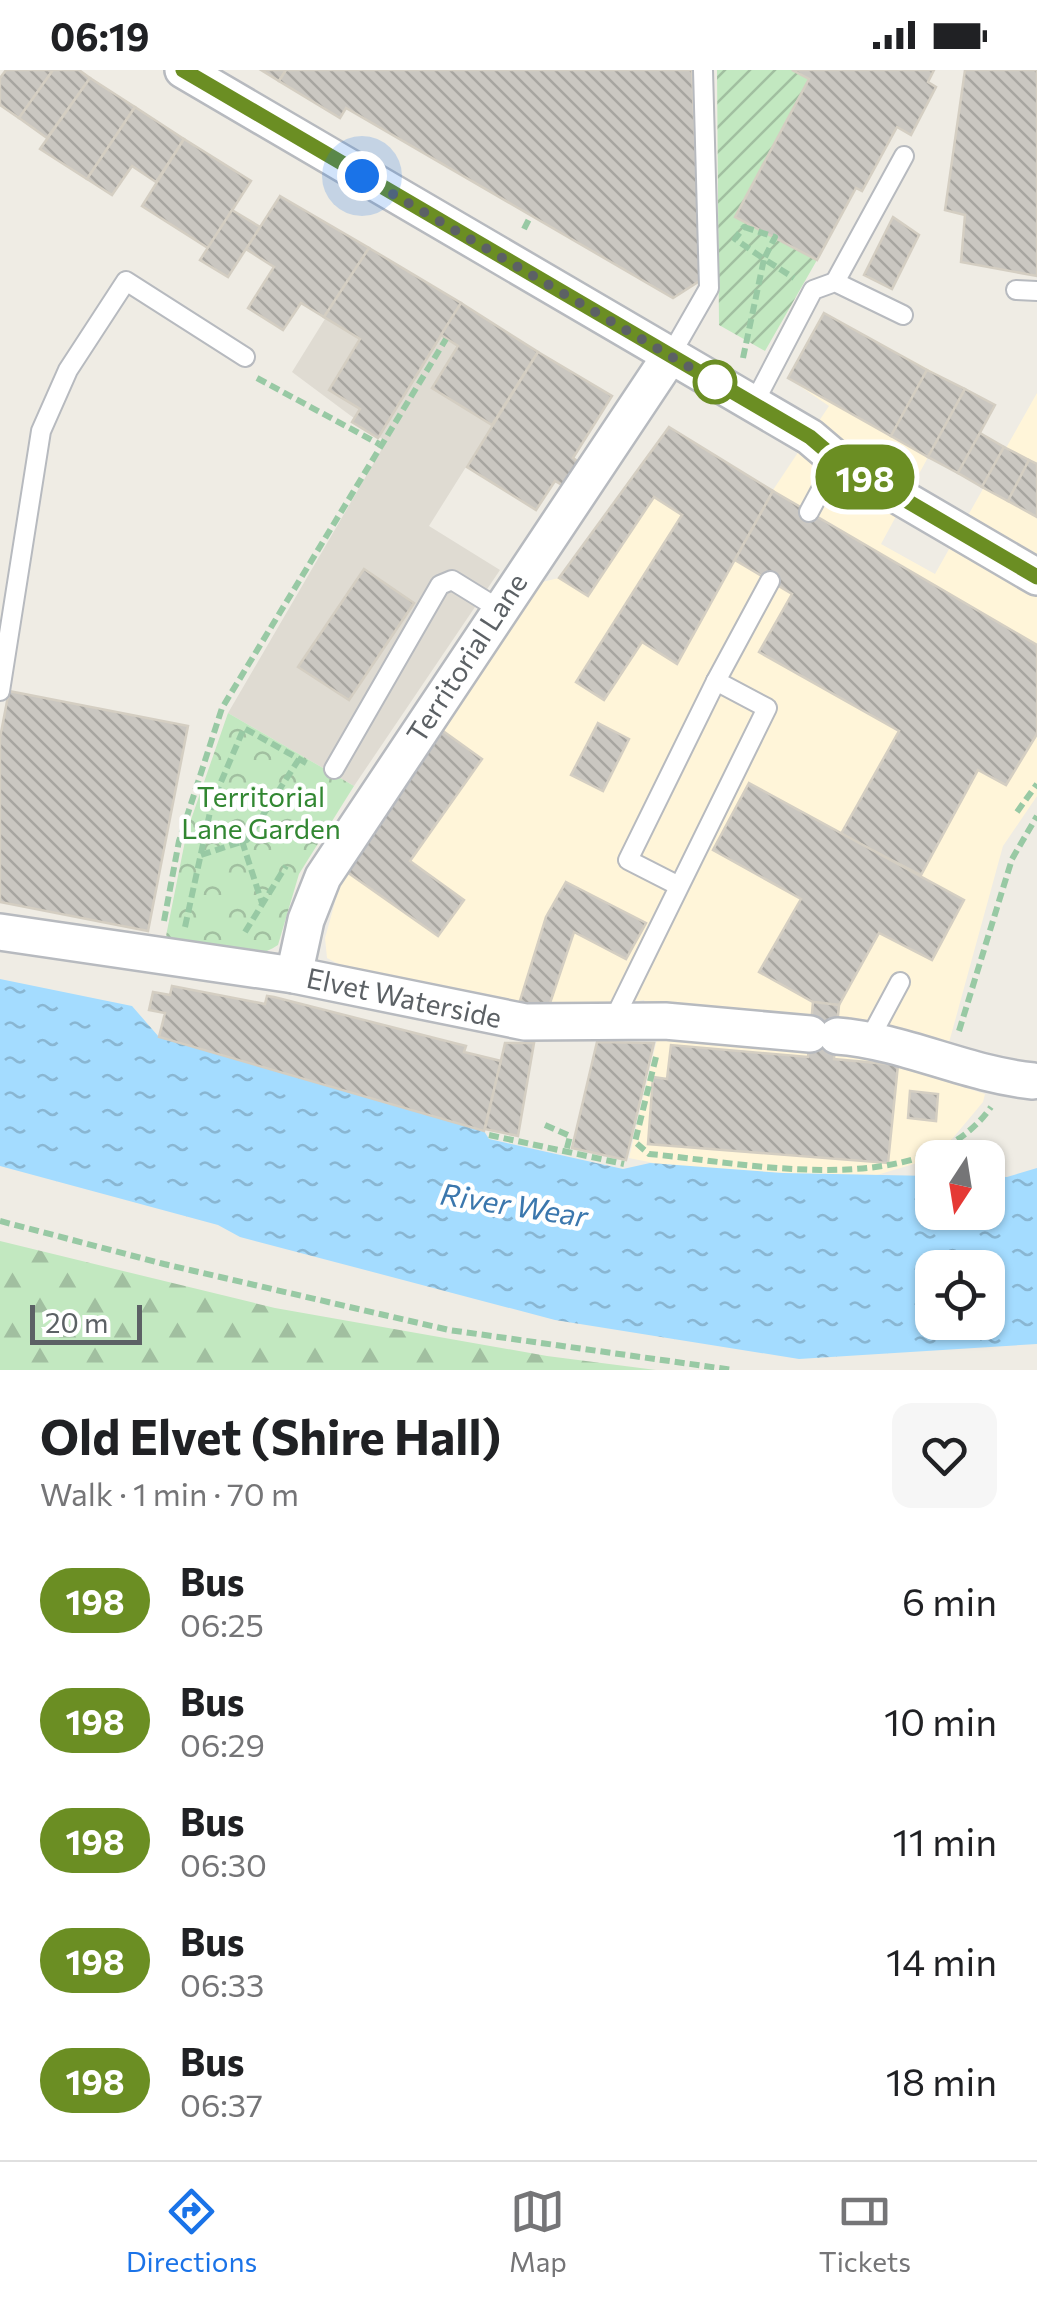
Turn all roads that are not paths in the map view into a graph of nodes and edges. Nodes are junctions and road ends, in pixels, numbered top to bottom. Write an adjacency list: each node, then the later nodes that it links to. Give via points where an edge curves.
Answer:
1 (183, 70): 8 (street)
2 (703, 70): 8 (lane, via 709,288)
3 (904, 156): 4 (lane)
4 (834, 282): 7 (lane); 10 (lane, via 813,290)
5 (1016, 290): 6 (lane)
6 (1037, 291)
7 (903, 316)
8 (670, 356): 10 (street); 15 (street, Territorial Lane)
9 (245, 357): 17 (lane, via 126,282 68,370 40,431)
10 (745, 399): 11 (street)
11 (837, 460): 12 (lane); 13 (street)
12 (810, 512)
13 (1037, 577)
14 (770, 581): 16 (lane)
15 (499, 609): 18 (lane, via 466,585 440,585); 21 (street, Territorial Lane, via 323,877)
16 (716, 681): 19 (lane, via 767,708); 19 (lane, via 628,860)
17 (0, 692)
18 (334, 769)
19 (680, 886): 23 (lane)
20 (0, 932): 21 (street, Elvet Waterside)
21 (294, 975): 23 (street, Elvet Waterside, via 508,1020)
22 (900, 982): 24 (lane)
23 (614, 1020): 24 (street, Elvet Waterside)
24 (839, 1036): 25 (street, Elvet Waterside)
25 (1016, 1079)

